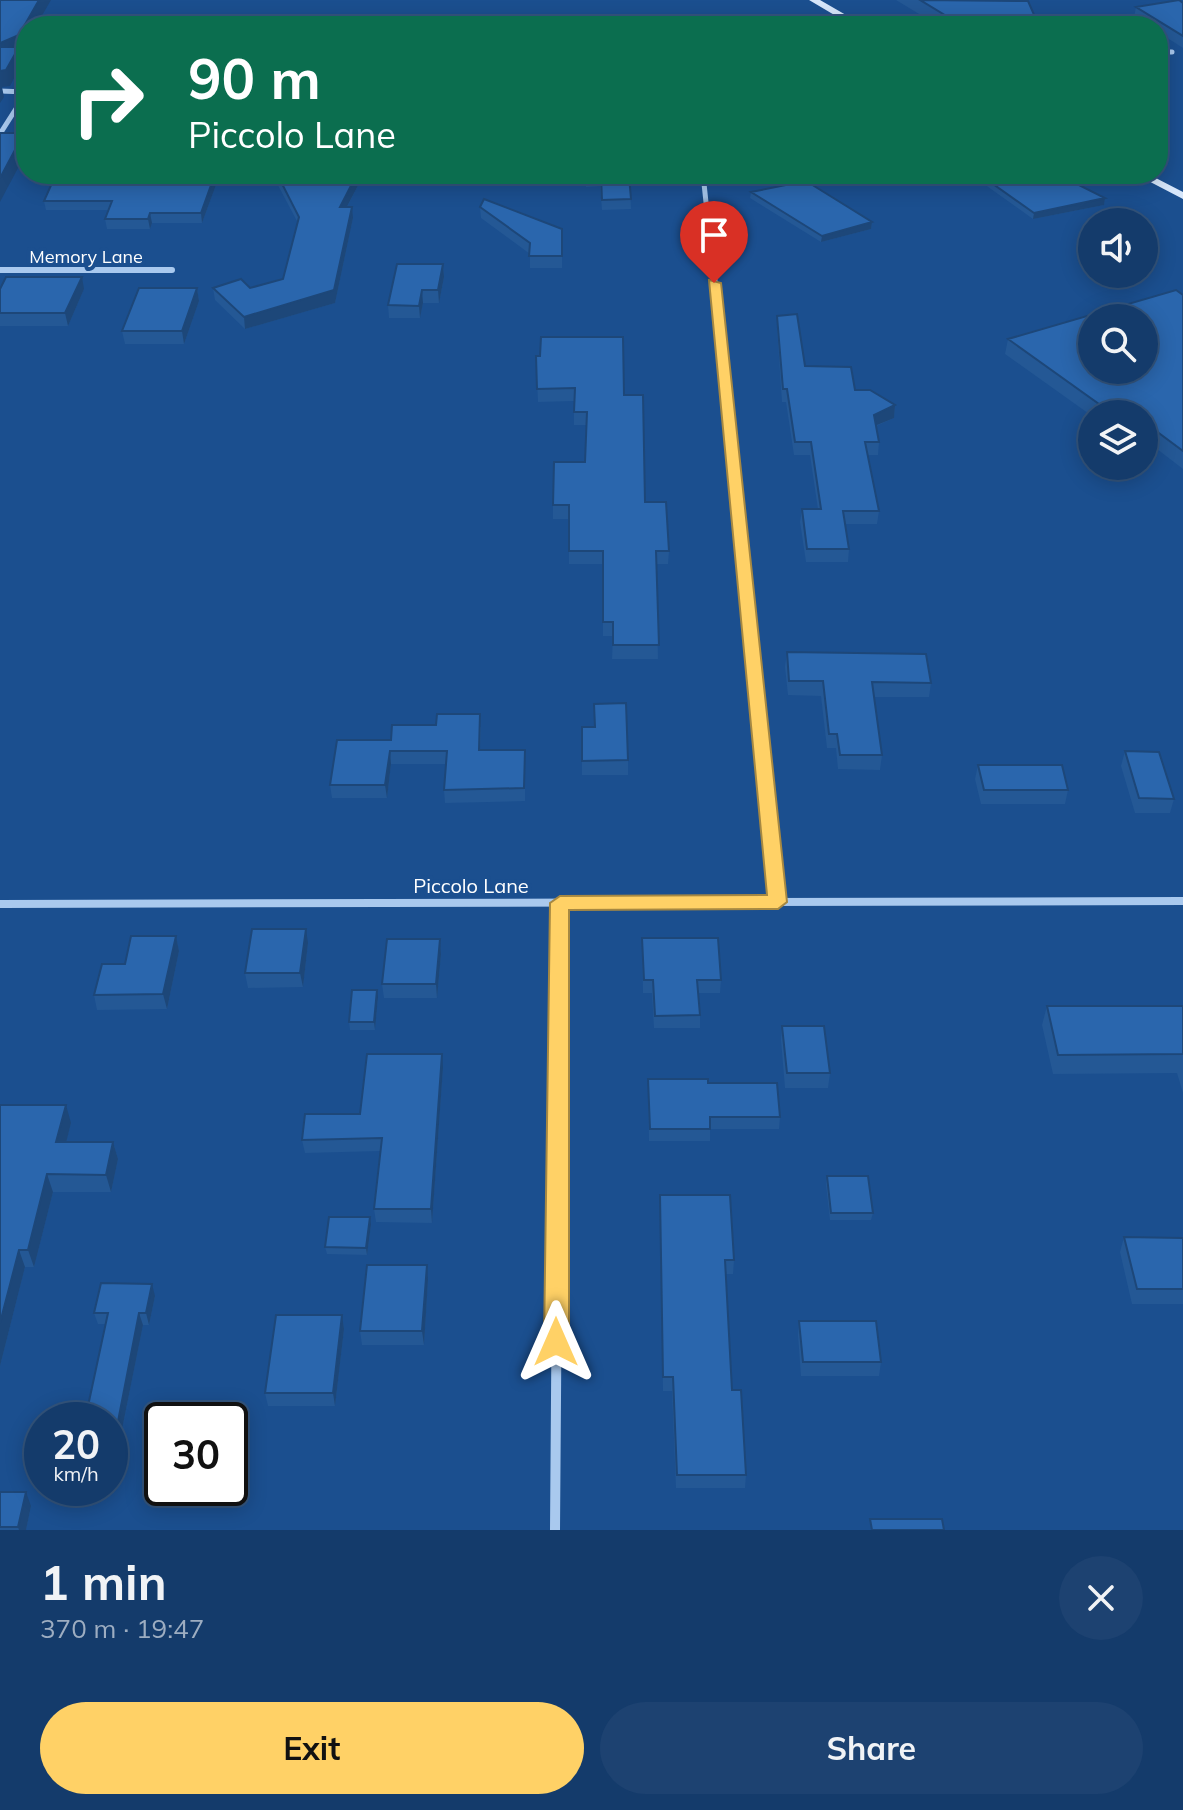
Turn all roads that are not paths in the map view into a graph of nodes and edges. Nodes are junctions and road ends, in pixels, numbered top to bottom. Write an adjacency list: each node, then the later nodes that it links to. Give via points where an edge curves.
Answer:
1 (813, 0): 2 (main road)
2 (842, 16)
3 (1168, 52): 4 (street)
4 (1172, 52)
5 (16, 108): 6 (street)
6 (0, 134)
7 (704, 184): 13 (street)
8 (1160, 184): 9 (main road)
9 (1182, 195)
10 (0, 270): 11 (street, Memory Lane)
11 (172, 270)
12 (1183, 901): 13 (street, Piccolo Lane)
13 (778, 902): 14 (street, Piccolo Lane)
14 (560, 903): 15 (street, Piccolo Lane); 16 (street)
15 (0, 904)
16 (555, 1530)

